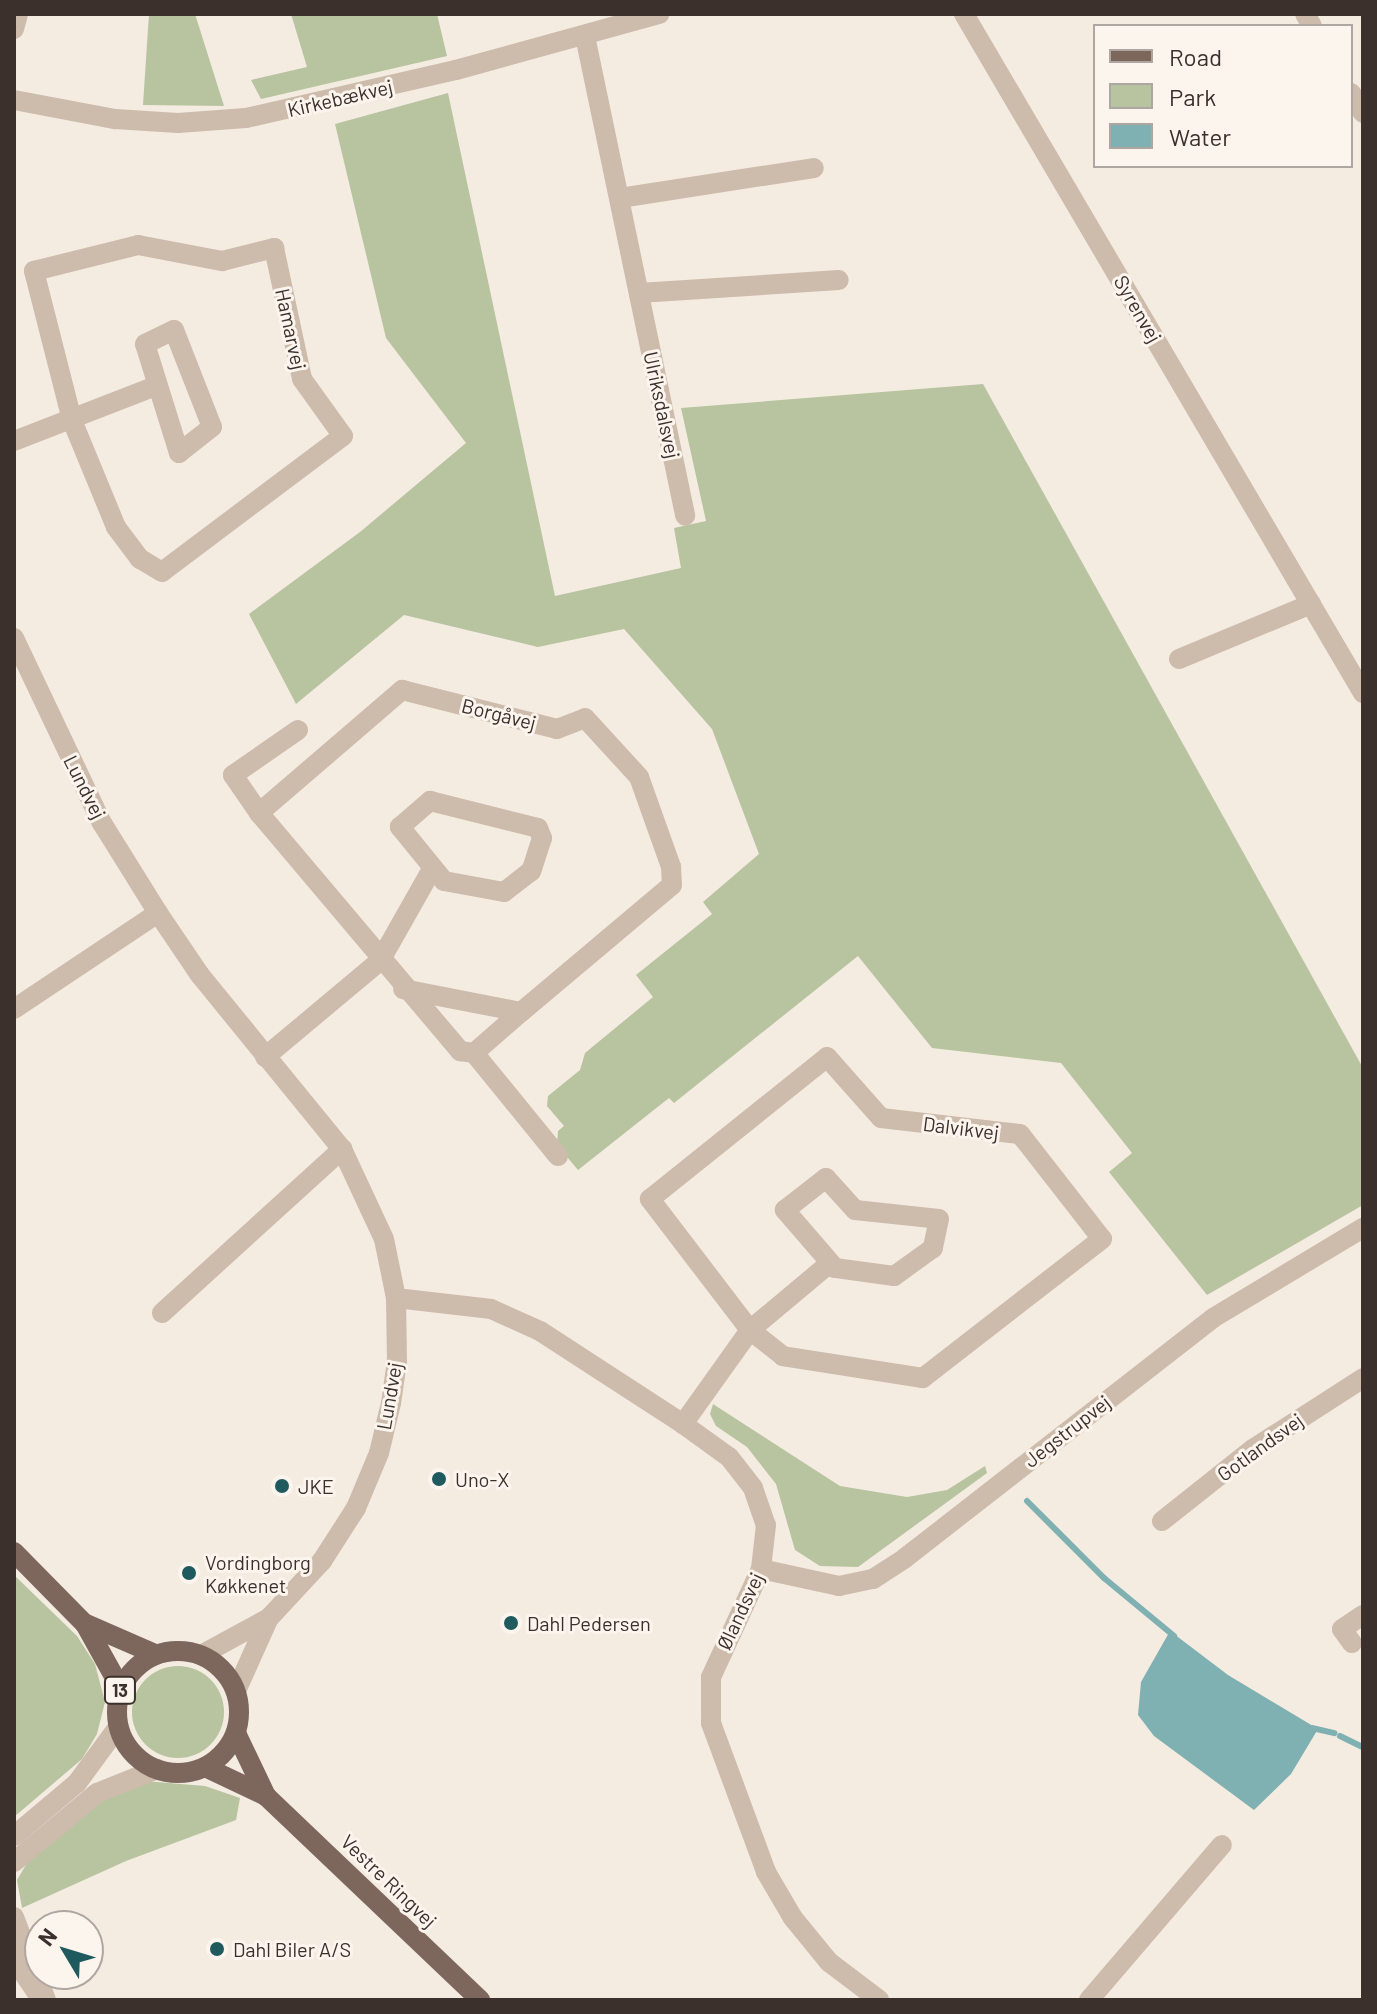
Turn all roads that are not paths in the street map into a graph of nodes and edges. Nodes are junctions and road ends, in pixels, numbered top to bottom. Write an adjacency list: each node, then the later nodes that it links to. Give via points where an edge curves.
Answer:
1 (18, 14): 4 (street)
2 (659, 14): 5 (street, Kirkebækvej)
3 (964, 14): 15 (street, Syrenvej)
4 (14, 29)
5 (585, 36): 6 (street, Kirkebækvej, via 297,110 246,118 115,119); 8 (street, Ulriksdalsvej)
6 (14, 100)
7 (814, 168): 8 (street)
8 (620, 198): 10 (street, Ulriksdalsvej)
9 (839, 280): 10 (street)
10 (639, 293): 14 (street, Ulriksdalsvej)
11 (156, 386): 11 (street, via 170,426 179,453 212,427 174,330 145,344); 12 (street)
12 (72, 420): 12 (street, Hamarvej, via 116,527 140,559 162,572 343,436 302,379 274,248 222,261 138,245 34,271); 13 (street)
13 (14, 441)
14 (685, 516)
15 (1311, 604): 17 (street); 18 (street, Syrenvej)
16 (16, 651): 22 (street, Lundvej, via 102,823)
17 (1179, 659)
18 (1363, 693)
19 (298, 730): 20 (street, via 233,775)
20 (259, 813): 23 (street); 26 (street, Borgåvej, via 402,690 557,729 585,718 639,777 671,867 672,885)
21 (432, 869): 21 (street, via 444,881 504,892 531,871 542,838 538,828 430,801 400,827); 23 (street)
22 (158, 913): 25 (street); 28 (street, Lundvej)
23 (380, 961): 24 (street); 28 (street)
24 (403, 989): 26 (street); 27 (street, via 460,1051)
25 (14, 1009)
26 (521, 1012): 27 (street, Borgåvej)
27 (474, 1053): 30 (street)
28 (265, 1057): 29 (street, Lundvej)
29 (342, 1149): 33 (street, Lundvej, via 384,1239); 34 (street)
30 (558, 1156)
31 (1363, 1228): 40 (street, Jegstrupvej, via 1213,1318 873,1579 839,1586)
32 (829, 1264): 32 (street, via 894,1276 933,1248 939,1219 855,1210 826,1178 785,1210); 35 (street)
33 (396, 1298): 37 (street, Ølandsvej, via 491,1309 540,1331); 42 (street, Lundvej, via 397,1361 379,1453 356,1508 322,1561)
34 (162, 1313)
35 (750, 1330): 35 (street, Dalvikvej, via 650,1199 827,1057 881,1118 1020,1134 1102,1239 923,1378 783,1356); 37 (street)
36 (1363, 1378): 38 (street, Gotlandsvej, via 1253,1449)
37 (683, 1424): 40 (street, Ølandsvej, via 729,1457 753,1488 766,1525)
38 (1162, 1521)
39 (14, 1552): 43 (main road, 13)
40 (761, 1569): 61 (street, Ølandsvej, via 711,1677 711,1723 766,1872 793,1918 829,1962)
41 (1363, 1615): 44 (street, via 1342,1629)
42 (269, 1618): 46 (street, Lundvej); 48 (street, Lundvej)
43 (85, 1624): 45 (main road, 13); 47 (main road, 13)
44 (1352, 1643)
45 (155, 1654): 46 (main road, 13, via 178,1650); 47 (main road, 13, via 134,1668)
46 (201, 1655): 48 (main road, via 223,1669)
47 (121, 1689): 49 (main road, 13)
48 (236, 1691): 50 (main road)
49 (118, 1727): 52 (main road, 13, via 132,1753); 54 (street, via 77,1783)
50 (236, 1733): 51 (main road, via 224,1753); 53 (main road, Vestre Ringvej)
51 (205, 1767): 52 (main road, via 181,1773); 53 (main road, Vestre Ringvej)
52 (157, 1769): 56 (street, via 97,1793)
53 (266, 1796): 60 (main road, Vestre Ringvej)
54 (14, 1836)
55 (1222, 1845): 62 (street)
56 (14, 1862)
57 (14, 1917): 59 (street)
58 (14, 1959): 59 (street)
59 (44, 2000)
60 (480, 2000)
61 (879, 2000)
62 (1089, 2000)

